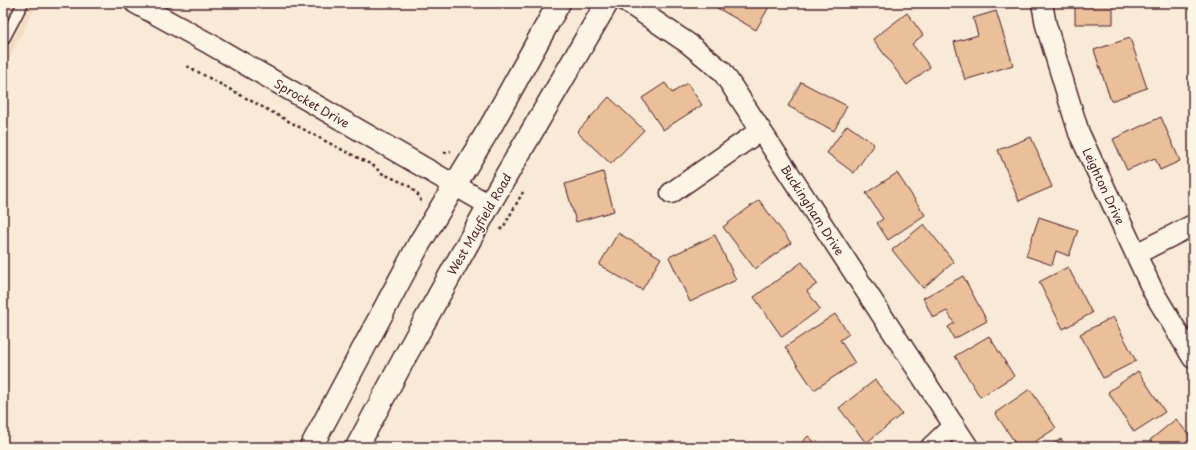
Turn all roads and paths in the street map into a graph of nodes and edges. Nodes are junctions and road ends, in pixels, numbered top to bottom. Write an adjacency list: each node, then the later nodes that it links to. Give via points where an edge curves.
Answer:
1 (23, 3): 7 (lane)
2 (135, 3): 10 (street, Sprocket Drive)
3 (559, 3): 10 (main road)
4 (607, 3): 13 (main road, West Mayfield Road)
5 (628, 3): 9 (street, Buckingham Drive, via 689,44 722,71)
6 (1042, 3): 15 (street, Leighton Drive, via 1046,25 1079,133)
7 (3, 40)
8 (187, 66): 12 (path, via 374,166 381,173 408,185 420,197)
9 (761, 130): 11 (street); 17 (street, Buckingham Drive)
10 (455, 185): 13 (street, Sprocket Drive); 18 (main road, via 419,244)
11 (671, 193)
12 (422, 204)
13 (489, 205): 19 (main road, West Mayfield Road)
14 (1193, 225): 15 (street)
15 (1136, 254): 16 (street, Leighton Drive, via 1154,294)
16 (1193, 358)
17 (954, 425): 20 (street); 21 (street, Buckingham Drive)
18 (311, 447)
19 (357, 447)
20 (931, 447)
21 (968, 447)

